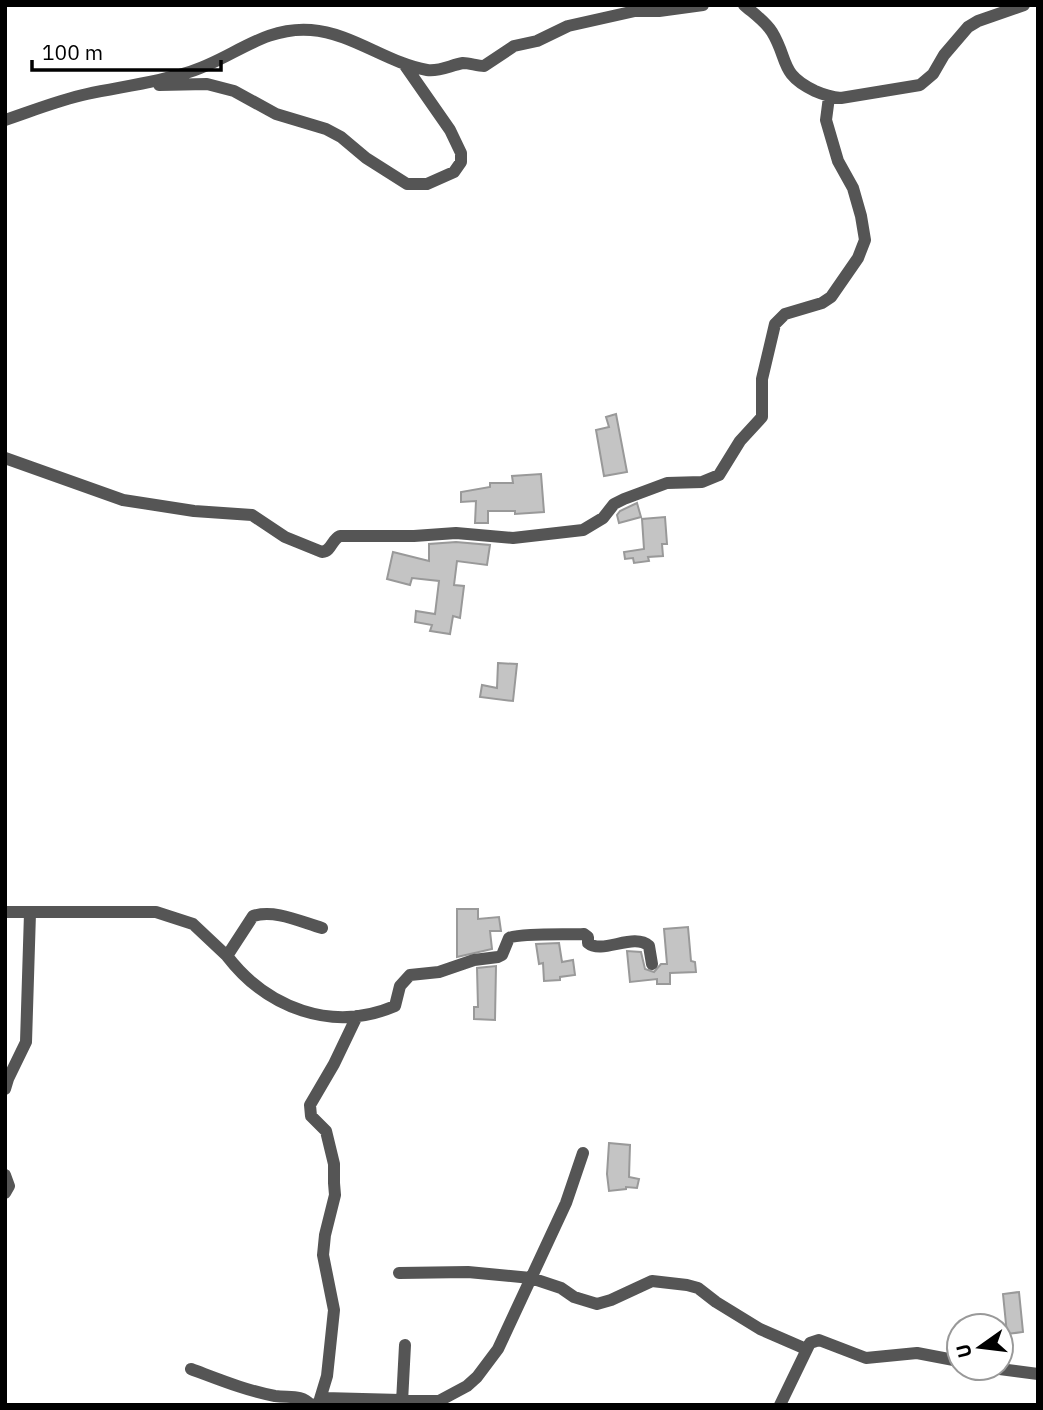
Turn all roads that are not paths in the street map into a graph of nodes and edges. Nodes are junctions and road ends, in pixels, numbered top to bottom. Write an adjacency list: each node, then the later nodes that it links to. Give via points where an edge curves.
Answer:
1 (703, 5): 4 (street, via 635,10 568,26 514,46 484,66 466,63 429,71)
2 (744, 5): 6 (street, via 770,29 793,78)
3 (1024, 5): 6 (street, via 968,27 920,85)
4 (404, 64): 5 (street, via 331,34 286,31 260,37 197,70); 5 (street, via 461,153 454,172 427,184 407,184 341,137 276,114 234,91 207,84)
5 (143, 85): 7 (street, via 68,99)
6 (829, 97): 8 (street, via 826,120 861,216 862,250 831,297 789,312 775,324 762,379 762,417 711,480 667,484 624,499 597,523 575,531 513,538 456,533 340,536 322,552 285,537 252,515 123,500)
7 (5, 120)
8 (5, 458)
9 (5, 912): 10 (street)
10 (30, 914): 12 (street, via 156,912 193,924); 15 (street, via 26,1042)
11 (322, 928): 12 (street, via 258,914)
12 (227, 956): 14 (street, via 258,989 279,1001 313,1014)
13 (652, 964): 14 (street, via 649,946 641,942 596,947 584,934 516,935 509,938 498,957 410,975 400,986 395,1006)
14 (357, 1016): 28 (street, via 310,1105 311,1116 326,1131 335,1195 323,1255 334,1310 329,1364)
15 (5, 1089)
16 (583, 1153): 20 (street, via 566,1203)
17 (5, 1175): 18 (street, via 9,1186)
18 (5, 1193)
19 (399, 1273): 20 (street, via 468,1272)
20 (531, 1278): 22 (street, via 597,1304 652,1281 687,1284 760,1329); 27 (street, via 498,1349 477,1377 439,1401)
21 (405, 1345): 27 (street)
22 (806, 1349): 23 (street, via 822,1340 866,1358 917,1353); 29 (street)
23 (945, 1358)
24 (191, 1369): 28 (street, via 275,1396 299,1396)
25 (1015, 1371): 26 (street)
26 (1038, 1374)
27 (402, 1402): 28 (street)
28 (315, 1403)
29 (780, 1405)

